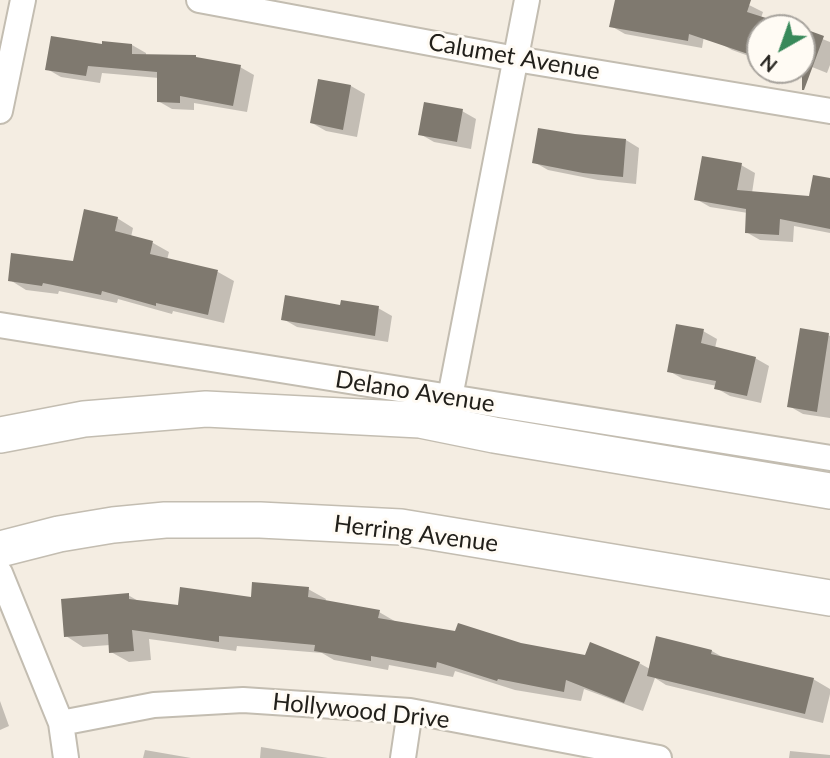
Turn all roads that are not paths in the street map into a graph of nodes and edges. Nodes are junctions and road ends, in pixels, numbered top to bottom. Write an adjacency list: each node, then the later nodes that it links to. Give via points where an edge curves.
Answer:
1 (23, 0): 5 (street)
2 (199, 0): 4 (street, Calumet Avenue)
3 (527, 0): 4 (street)
4 (516, 59): 6 (street, Calumet Avenue); 8 (street)
5 (0, 111)
6 (830, 111)
7 (0, 325): 8 (street, Delano Avenue)
8 (450, 397): 10 (street, Delano Avenue)
9 (0, 435): 11 (main road, via 84,419 206,409 420,420)
10 (830, 458)
11 (830, 491)
12 (0, 549): 14 (main road, Herring Avenue, via 59,534 164,520 375,526)
13 (0, 573): 16 (street)
14 (830, 598)
15 (410, 711): 16 (street, Hollywood Drive, via 226,700 154,705); 18 (street); 19 (street, Hollywood Drive)
16 (61, 723): 17 (street)
17 (66, 758)
18 (403, 758)
19 (659, 758)

